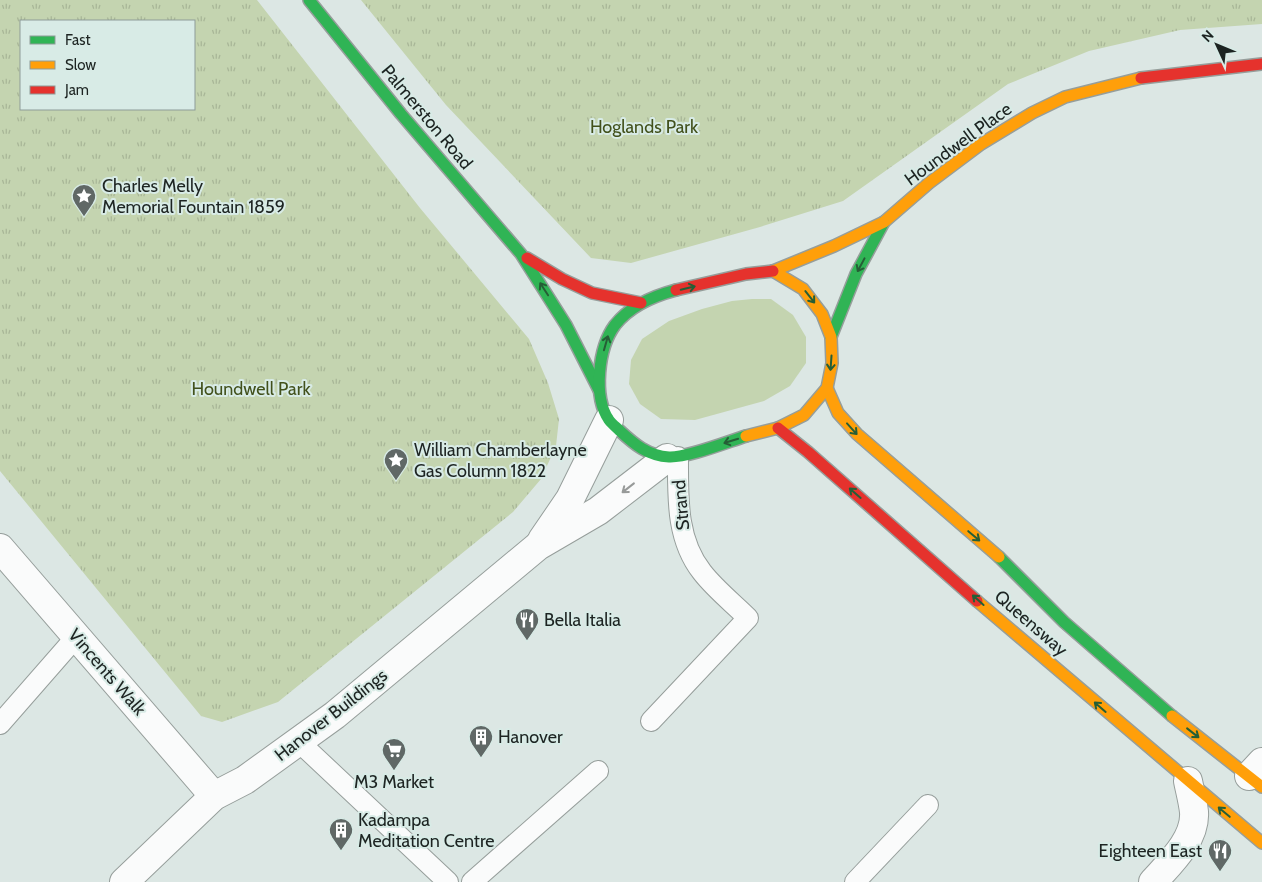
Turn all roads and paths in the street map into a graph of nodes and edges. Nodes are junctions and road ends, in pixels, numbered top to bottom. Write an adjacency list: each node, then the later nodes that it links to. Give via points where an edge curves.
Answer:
1 (308, 0): 4 (street, Palmerston Road)
2 (1262, 64): 3 (street, Houndwell Place, via 1151,76 1066,97 981,144)
3 (884, 222): 5 (street, Houndwell Place); 7 (street, Houndwell Place, one-way to 7, via 856,274)
4 (521, 254): 6 (street, Palmerston Road, via 592,293); 9 (street, Palmerston Road, one-way to 4, via 566,325)
5 (773, 272): 6 (street, one-way to 5, via 663,294 750,272); 7 (street, one-way to 7, via 803,289 822,314)
6 (641, 303): 9 (street, one-way to 6, via 608,334 622,317)
7 (831, 337): 8 (street, one-way to 8, via 832,363)
8 (827, 388): 11 (street, via 804,415); 20 (street, Queensway, one-way to 20, via 838,413 857,434 1010,567 1064,622 1155,703)
9 (599, 391): 10 (street, Palmerston Road)
10 (609, 420): 12 (street, via 630,442 648,454); 13 (street, Hanover Buildings, via 570,499)
11 (778, 428): 12 (street, one-way to 12); 21 (street, Queensway, one-way to 11)
12 (672, 458): 13 (street, Hanover Buildings, one-way to 13, via 598,511); 16 (lane, Strand, via 684,539 701,571 748,618)
13 (538, 546): 18 (street, Hanover Buildings, via 335,715)
14 (0, 548): 15 (street, Vincents Walk)
15 (76, 636): 17 (lane); 22 (street, Vincents Walk)
16 (651, 721)
17 (0, 724)
18 (298, 740): 22 (street, Hanover Buildings, via 245,780); 26 (lane)
19 (598, 771): 27 (lane)
20 (1258, 775)
21 (1188, 781): 24 (street, Queensway, one-way to 21); 29 (street, via 1193,826 1187,841)
22 (214, 796): 25 (street, Hanover Buildings)
23 (928, 805): 28 (lane)
24 (1262, 843)
25 (124, 882)
26 (448, 882)
27 (472, 882)
28 (855, 882)
29 (1154, 882)

